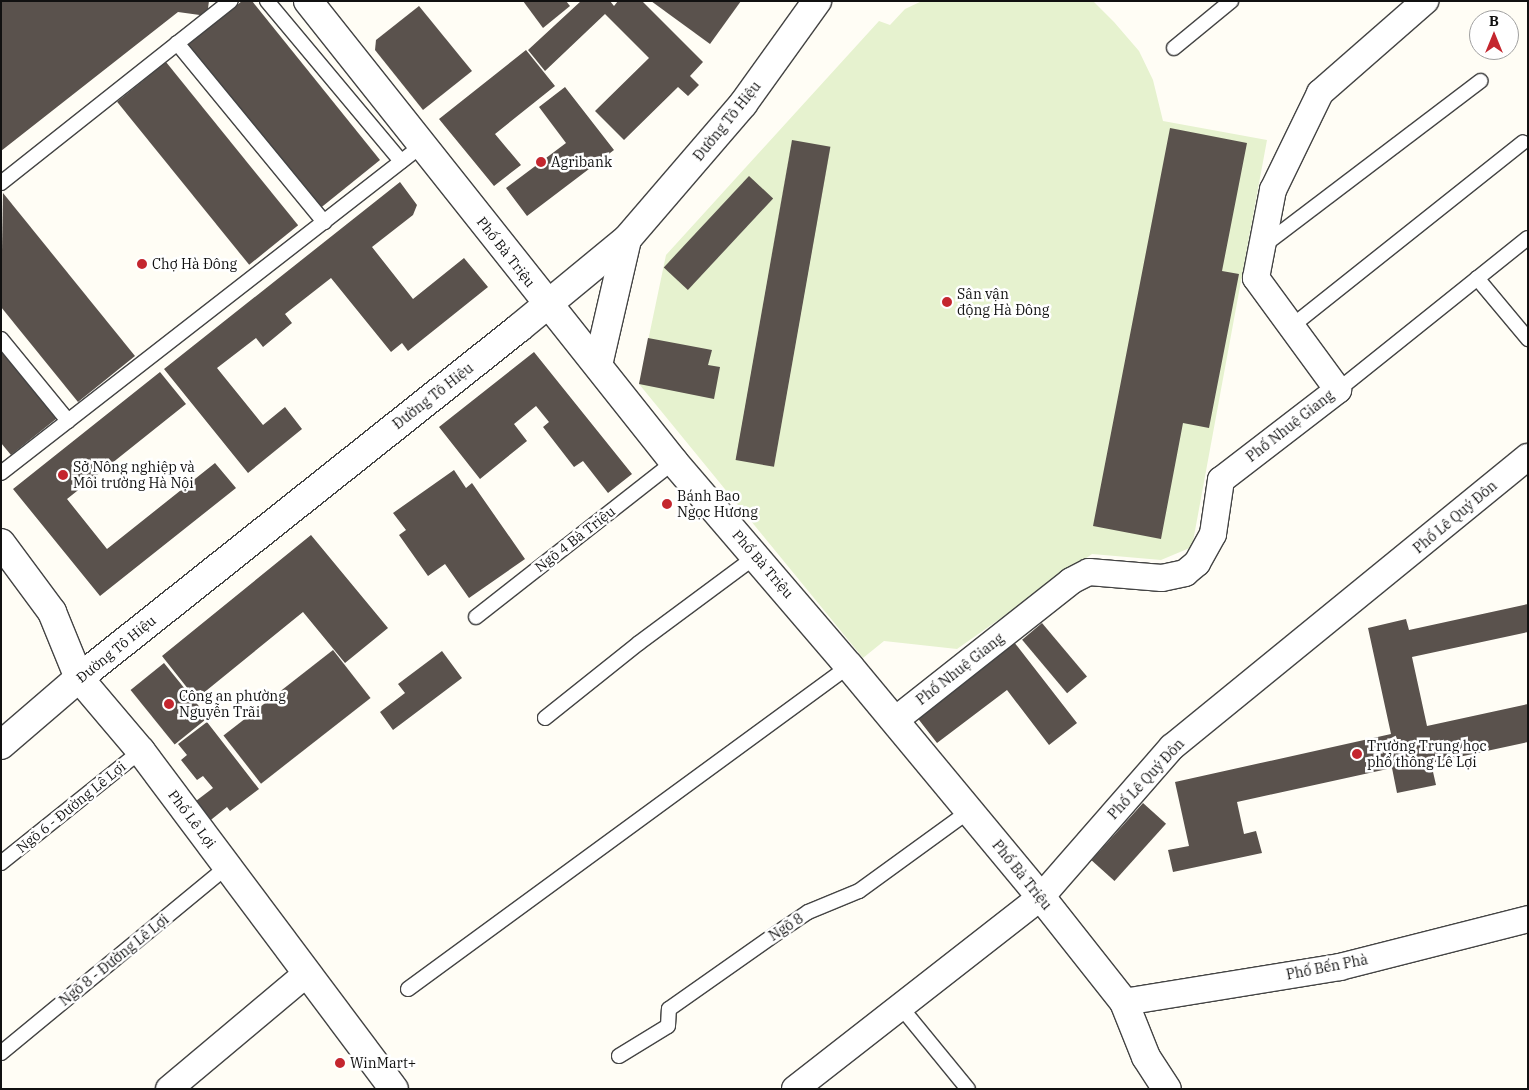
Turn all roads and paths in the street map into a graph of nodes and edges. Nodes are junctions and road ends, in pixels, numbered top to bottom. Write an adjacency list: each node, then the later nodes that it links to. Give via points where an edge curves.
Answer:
1 (231, 1): 7 (lane)
2 (267, 1): 11 (lane)
3 (308, 1): 11 (street, Phố Bà Triệu)
4 (818, 1): 15 (street, Đường Tô Hiệu, via 743,104)
5 (1232, 1): 8 (lane)
6 (1425, 1): 16 (street, Phố Nhuệ Giang, via 1320,93 1274,190)
7 (177, 43): 12 (lane); 13 (lane)
8 (1174, 48)
9 (1480, 81): 16 (lane)
10 (1523, 142): 19 (lane)
11 (411, 153): 13 (lane); 18 (street, Phố Bà Triệu)
12 (1, 183)
13 (324, 222): 24 (lane)
14 (1528, 238): 17 (lane)
15 (628, 239): 18 (street, Đường Tô Hiệu); 22 (street)
16 (1263, 246): 19 (street, Phố Nhuệ Giang, via 1256,278)
17 (1477, 278): 21 (lane); 23 (lane)
18 (547, 305): 22 (street, Phố Bà Triệu); 32 (street, Đường Tô Hiệu)
19 (1292, 326): 23 (street, Phố Nhuệ Giang)
20 (1, 339): 24 (lane)
21 (1528, 339)
22 (598, 365): 26 (street, Phố Bà Triệu)
23 (1338, 390): 34 (street, Phố Nhuệ Giang, via 1221,480 1212,534 1197,563 1185,573 1162,578 1089,572 1071,581)
24 (68, 420): 27 (lane)
25 (1528, 457): 40 (street, Phố Lê Quý Đôn, via 1172,747)
26 (674, 462): 29 (street, Phố Bà Triệu); 30 (lane, Ngõ 4 Bà Triệu)
27 (4, 465)
28 (1, 544): 32 (street, Phố Lê Lợi, via 52,612)
29 (756, 556): 31 (street, Phố Bà Triệu); 33 (lane)
30 (476, 616)
31 (850, 666): 34 (street, Phố Bà Triệu); 43 (lane)
32 (79, 678): 35 (street, Đường Tô Hiệu); 36 (street, Phố Lê Lợi)
33 (545, 718)
34 (894, 721): 37 (street, Phố Bà Triệu)
35 (1, 745)
36 (141, 751): 38 (lane, Ngõ 6 - Đường Lê Lợi); 39 (street, Phố Lê Lợi)
37 (969, 811): 40 (street, Phố Bà Triệu); 47 (lane, Ngõ 8, via 859,892 808,912 776,933 669,1009 668,1026)
38 (1, 863)
39 (227, 867): 42 (street, Phố Lê Lợi); 46 (lane, Ngõ 8 - Đường Lê Lợi)
40 (1041, 897): 44 (street, Phố Bà Triệu); 45 (street, Phố Lê Quý Đôn)
41 (1528, 919): 44 (street, Phố Bến Phà, via 1340,967)
42 (307, 972): 48 (street, Phố Lê Lợi); 49 (street)
43 (408, 989)
44 (1124, 1002): 52 (street, Phố Bà Triệu, via 1146,1056)
45 (900, 1006): 50 (street, Phố Lê Quý Đôn); 51 (lane)
46 (1, 1053)
47 (619, 1056)
48 (388, 1086)
49 (169, 1089)
50 (795, 1089)
51 (968, 1089)
52 (1167, 1089)

